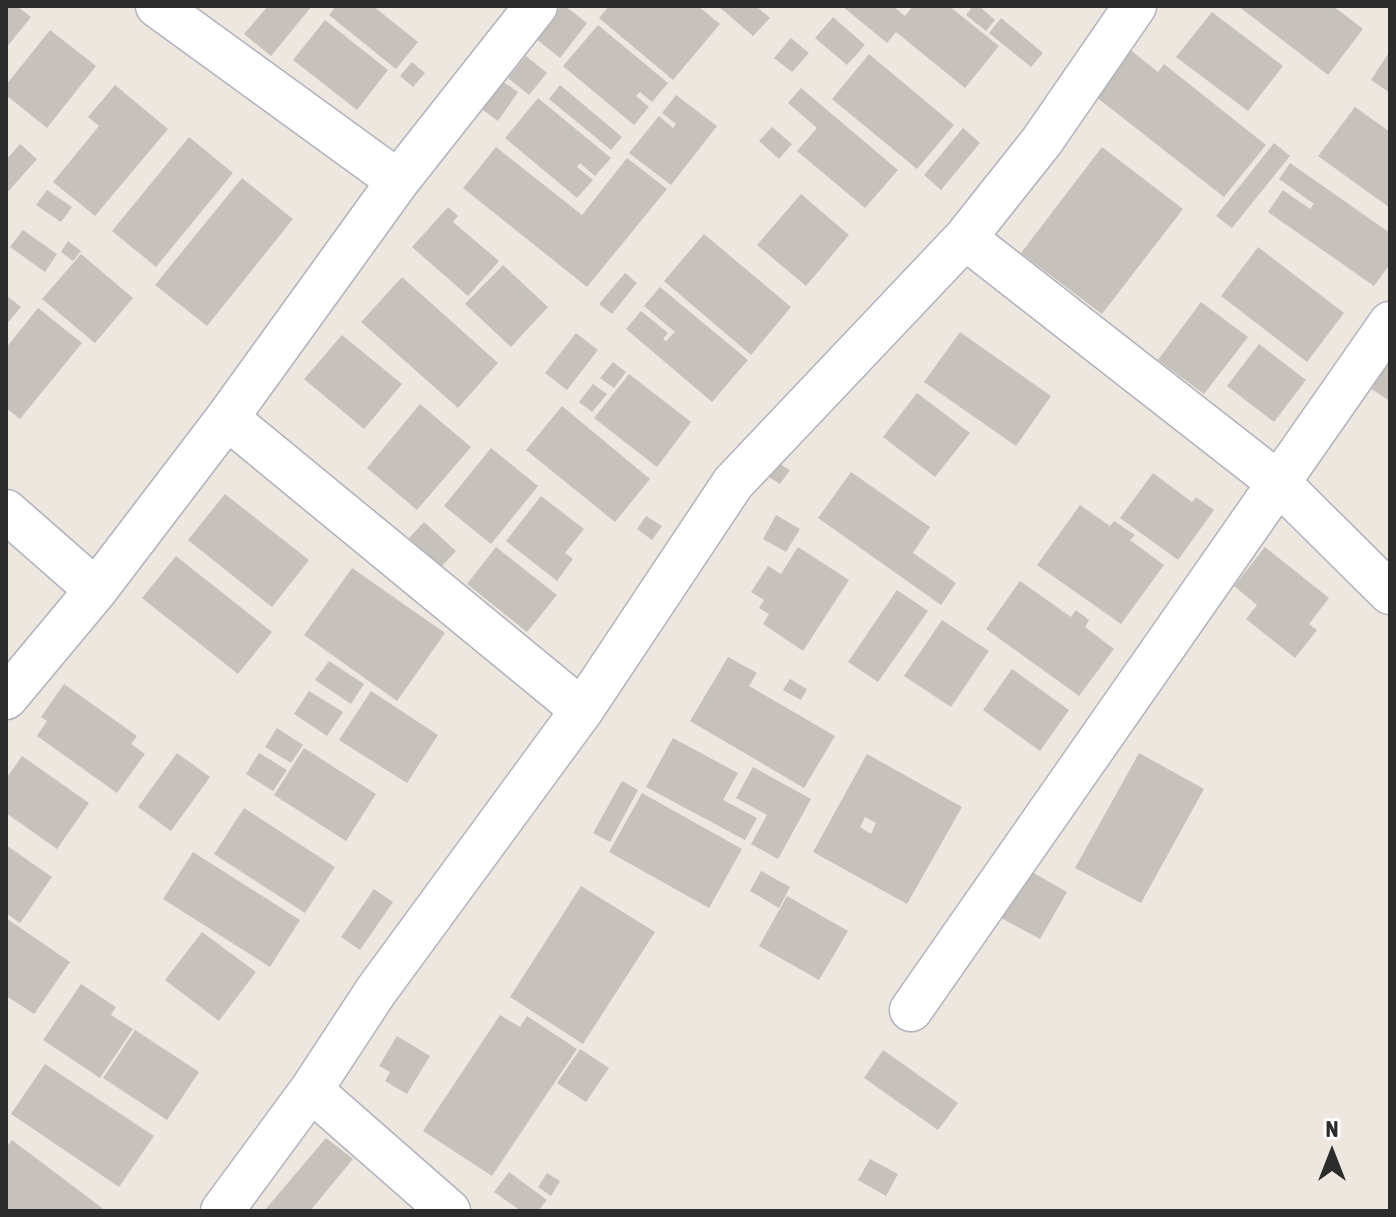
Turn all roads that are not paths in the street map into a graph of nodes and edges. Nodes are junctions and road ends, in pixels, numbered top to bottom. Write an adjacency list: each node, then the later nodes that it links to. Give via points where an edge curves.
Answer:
1 (157, 6): 4 (street)
2 (536, 6): 4 (street)
3 (1135, 6): 5 (street, via 1042,141)
4 (398, 181): 7 (street)
5 (965, 238): 8 (street); 13 (street, via 733,483)
6 (1390, 323): 8 (street)
7 (227, 418): 10 (street); 13 (street)
8 (1280, 484): 11 (street); 14 (street)
9 (6, 511): 10 (street)
10 (96, 590): 12 (street)
11 (1390, 593)
12 (6, 698)
13 (582, 710): 15 (street, via 376,991)
14 (911, 1010)
15 (311, 1090): 16 (street); 17 (street)
16 (222, 1211)
17 (449, 1211)

